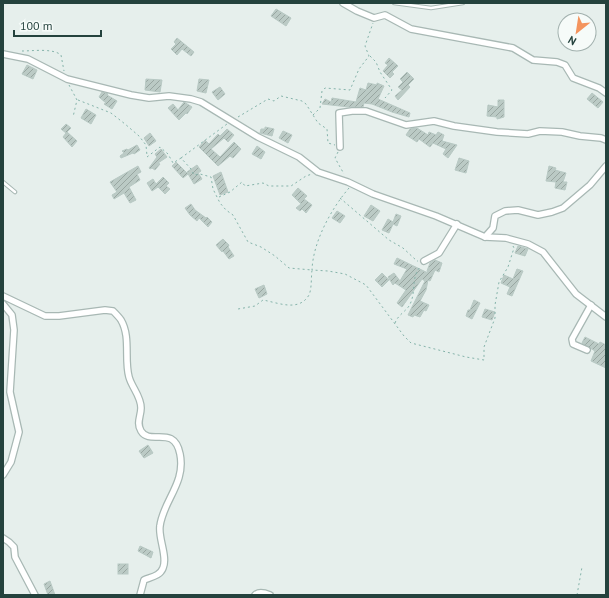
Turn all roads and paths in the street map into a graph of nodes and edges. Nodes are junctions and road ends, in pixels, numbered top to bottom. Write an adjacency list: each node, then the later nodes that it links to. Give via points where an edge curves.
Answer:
1 (343, 3): 4 (street)
2 (394, 3): 3 (lane, via 431,8)
3 (464, 3)
4 (374, 18): 6 (path, via 365,46); 7 (street, via 385,15 410,29 513,48 533,60 557,62 565,65 573,78 600,88)
5 (3, 54): 11 (street, via 28,59 67,79 131,95 191,99)
6 (369, 56): 8 (path, via 376,62 392,90); 10 (path, via 359,69 350,90 325,88 322,91 320,108)
7 (606, 93)
8 (385, 98)
9 (77, 100): 14 (path, via 111,113 125,124 146,145 147,157 160,147 173,162)
10 (312, 115)
11 (232, 120): 14 (path); 16 (street, via 258,137 299,157)
12 (606, 140): 13 (street, via 562,132 497,132 434,122 406,125 359,111 339,114)
13 (340, 147)
14 (181, 158): 19 (path, via 194,175 212,177 213,189)
15 (606, 166): 22 (street, via 590,185 563,208 538,215 518,210 505,211 495,216 493,228)
16 (318, 172): 19 (path, via 291,186 269,186 263,183 245,186 242,182 230,192); 21 (street)
17 (3, 182): 18 (lane)
18 (15, 192)
19 (218, 197): 25 (path, via 220,203 233,215 248,242 275,256 289,268)
20 (340, 198): 24 (path, via 417,262)
21 (457, 224): 22 (street); 24 (street, via 439,253)
22 (484, 237): 23 (street)
23 (506, 238): 28 (street, via 528,244 543,252 576,294); 31 (path, via 514,248 508,267 499,282 495,318 484,347 484,360 411,343)
24 (424, 261): 31 (path, via 416,271 409,306)
25 (312, 270): 29 (path, via 309,294 301,303 293,306 263,300 255,306); 31 (path, via 345,274 366,286)
26 (3, 296): 37 (street, via 45,316 113,311 121,320 125,334 128,376 140,398 138,420 141,431 146,436 175,440 181,463 177,485 162,516 160,527 164,566 160,574 144,580)
27 (3, 304): 33 (street, via 12,315 14,330 10,392 18,432 11,462)
28 (591, 305): 30 (street); 32 (street, via 572,339 573,344)
29 (238, 309)
30 (606, 317)
31 (394, 323)
32 (587, 350)
33 (3, 475)
34 (3, 538): 36 (street, via 14,546 15,557)
35 (582, 567): 40 (path)
36 (35, 595)
37 (140, 595)
38 (255, 595): 39 (street)
39 (270, 595)
40 (577, 595)

